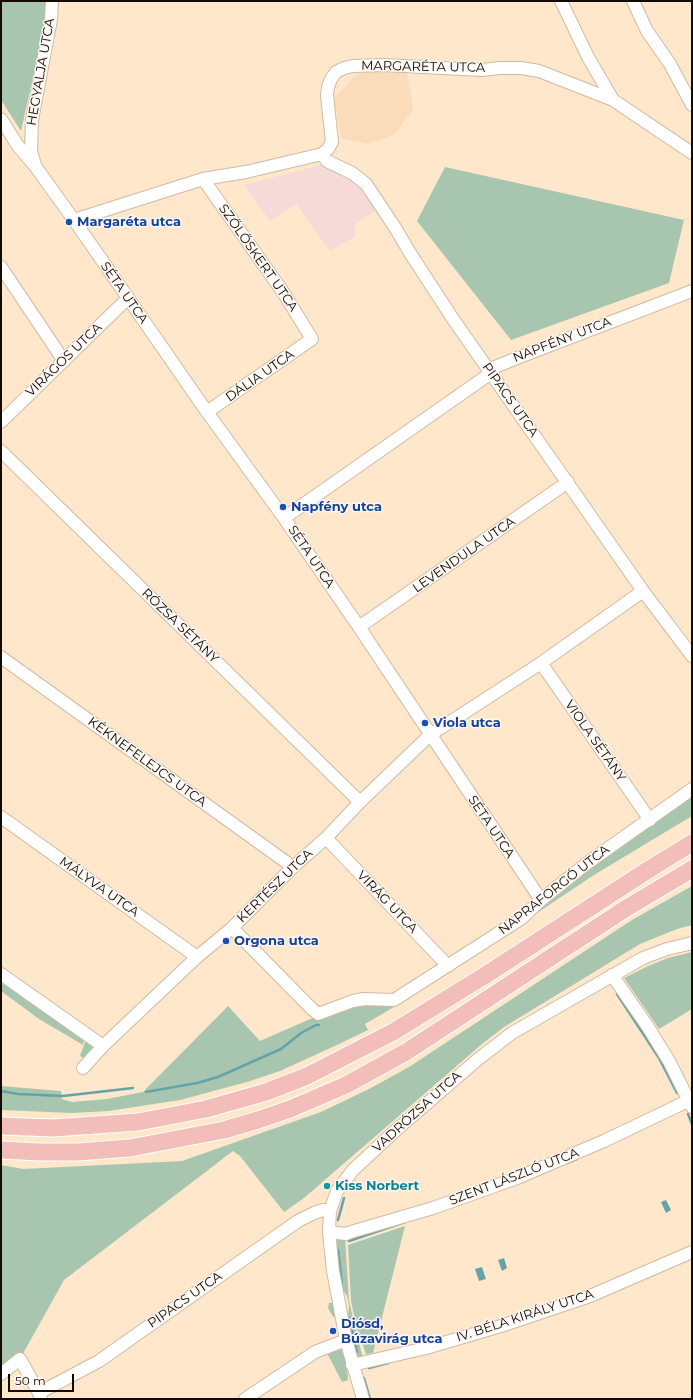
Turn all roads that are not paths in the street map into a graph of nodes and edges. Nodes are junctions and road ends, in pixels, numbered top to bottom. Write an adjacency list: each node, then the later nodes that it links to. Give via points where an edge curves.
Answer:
1 (52, 1): 9 (street, HEGYALJA UTCA, via 51,20 32,120 31,151)
2 (561, 1): 4 (street, via 588,57)
3 (633, 1): 5 (street, via 647,31 670,64)
4 (613, 100): 7 (street, MARGARÉTA UTCA); 8 (street, MARGARÉTA UTCA, via 539,71 521,68 482,70 384,64 353,66 336,72 328,87 332,142)
5 (692, 105)
6 (1, 119): 9 (street, SÉTA UTCA, via 18,146)
7 (692, 153)
8 (322, 154): 10 (street); 17 (street, PIPACS UTCA, via 327,161 352,173 366,184 453,319)
9 (35, 166): 11 (street, SÉTA UTCA)
10 (203, 179): 11 (street); 15 (street, SZŐLŐSKERT UTCA, via 283,292)
11 (74, 220): 14 (street, SÉTA UTCA)
12 (1, 268): 16 (street)
13 (692, 291): 17 (street, NAPFÉNY UTCA, via 517,358 496,367)
14 (128, 298): 16 (street, VIRÁGOS UTCA); 18 (street, SÉTA UTCA)
15 (312, 339): 18 (street, DÁLIA UTCA)
16 (64, 361): 19 (street, VIRÁGOS UTCA)
17 (492, 373): 21 (street, PIPACS UTCA); 22 (street, NAPFÉNY UTCA)
18 (207, 412): 22 (street, SÉTA UTCA)
19 (1, 422)
20 (1, 451): 30 (street, RÓZSA SÉTÁNY)
21 (568, 482): 23 (street, PIPACS UTCA); 24 (street, LEVENDULA UTCA)
22 (284, 518): 24 (street, SÉTA UTCA)
23 (643, 590): 25 (street, PIPACS UTCA); 27 (street)
24 (359, 627): 28 (street, SÉTA UTCA)
25 (692, 656)
26 (1, 658): 35 (street, KÉKNEFELEJCS UTCA)
27 (541, 663): 28 (street); 32 (street, VIOLA SÉTÁNY)
28 (430, 735): 30 (street, KERTÉSZ UTCA); 37 (street, SÉTA UTCA)
29 (692, 789): 32 (street, NAPRAFORGÓ UTCA)
30 (360, 802): 33 (street, KERTÉSZ UTCA)
31 (1, 817): 40 (street, MÁLYVA UTCA)
32 (650, 820): 37 (street, NAPRAFORGÓ UTCA, via 586,864)
33 (326, 838): 35 (street, KERTÉSZ UTCA); 41 (street, VIRÁG UTCA)
34 (692, 843): 47 (highway, via 393,1032 307,1076 229,1103 158,1119 72,1127)
35 (293, 867): 38 (street, KERTÉSZ UTCA)
36 (692, 869): 48 (highway, via 625,909 406,1052 346,1085 290,1109 224,1130 130,1148 77,1152)
37 (541, 900): 41 (street, NAPRAFORGÓ UTCA, via 522,918)
38 (232, 928): 40 (street, KERTÉSZ UTCA); 41 (street, NAPRAFORGÓ UTCA, via 318,1014 353,1001 394,1000)
39 (692, 943): 43 (street, VADRÓZSA UTCA, via 643,958)
40 (197, 957): 44 (street, KERTÉSZ UTCA)
41 (448, 966)
42 (1, 974): 44 (street)
43 (612, 975): 46 (street, via 656,1040); 49 (street, VADRÓZSA UTCA, via 512,1034 477,1060 353,1170 337,1191)
44 (103, 1046): 45 (street, KERTÉSZ UTCA)
45 (83, 1068)
46 (691, 1102): 50 (street, SZENT LÁSZLÓ UTCA, via 517,1178 433,1208 346,1234)
47 (1, 1126)
48 (1, 1150)
49 (330, 1211): 50 (street, VADRÓZSA UTCA); 55 (street, PIPACS UTCA, via 323,1210 298,1221 99,1361)
50 (329, 1232): 52 (street, VADRÓZSA UTCA, via 334,1277)
51 (692, 1252): 53 (street, IV. BÉLA KIRÁLY UTCA, via 590,1296 508,1324 426,1348)
52 (346, 1340): 53 (street, VADRÓZSA UTCA); 56 (street, via 315,1352)
53 (352, 1365): 57 (street, VADRÓZSA UTCA)
54 (1, 1374): 55 (street, via 20,1359)
55 (40, 1396)
56 (245, 1399)
57 (363, 1399)

